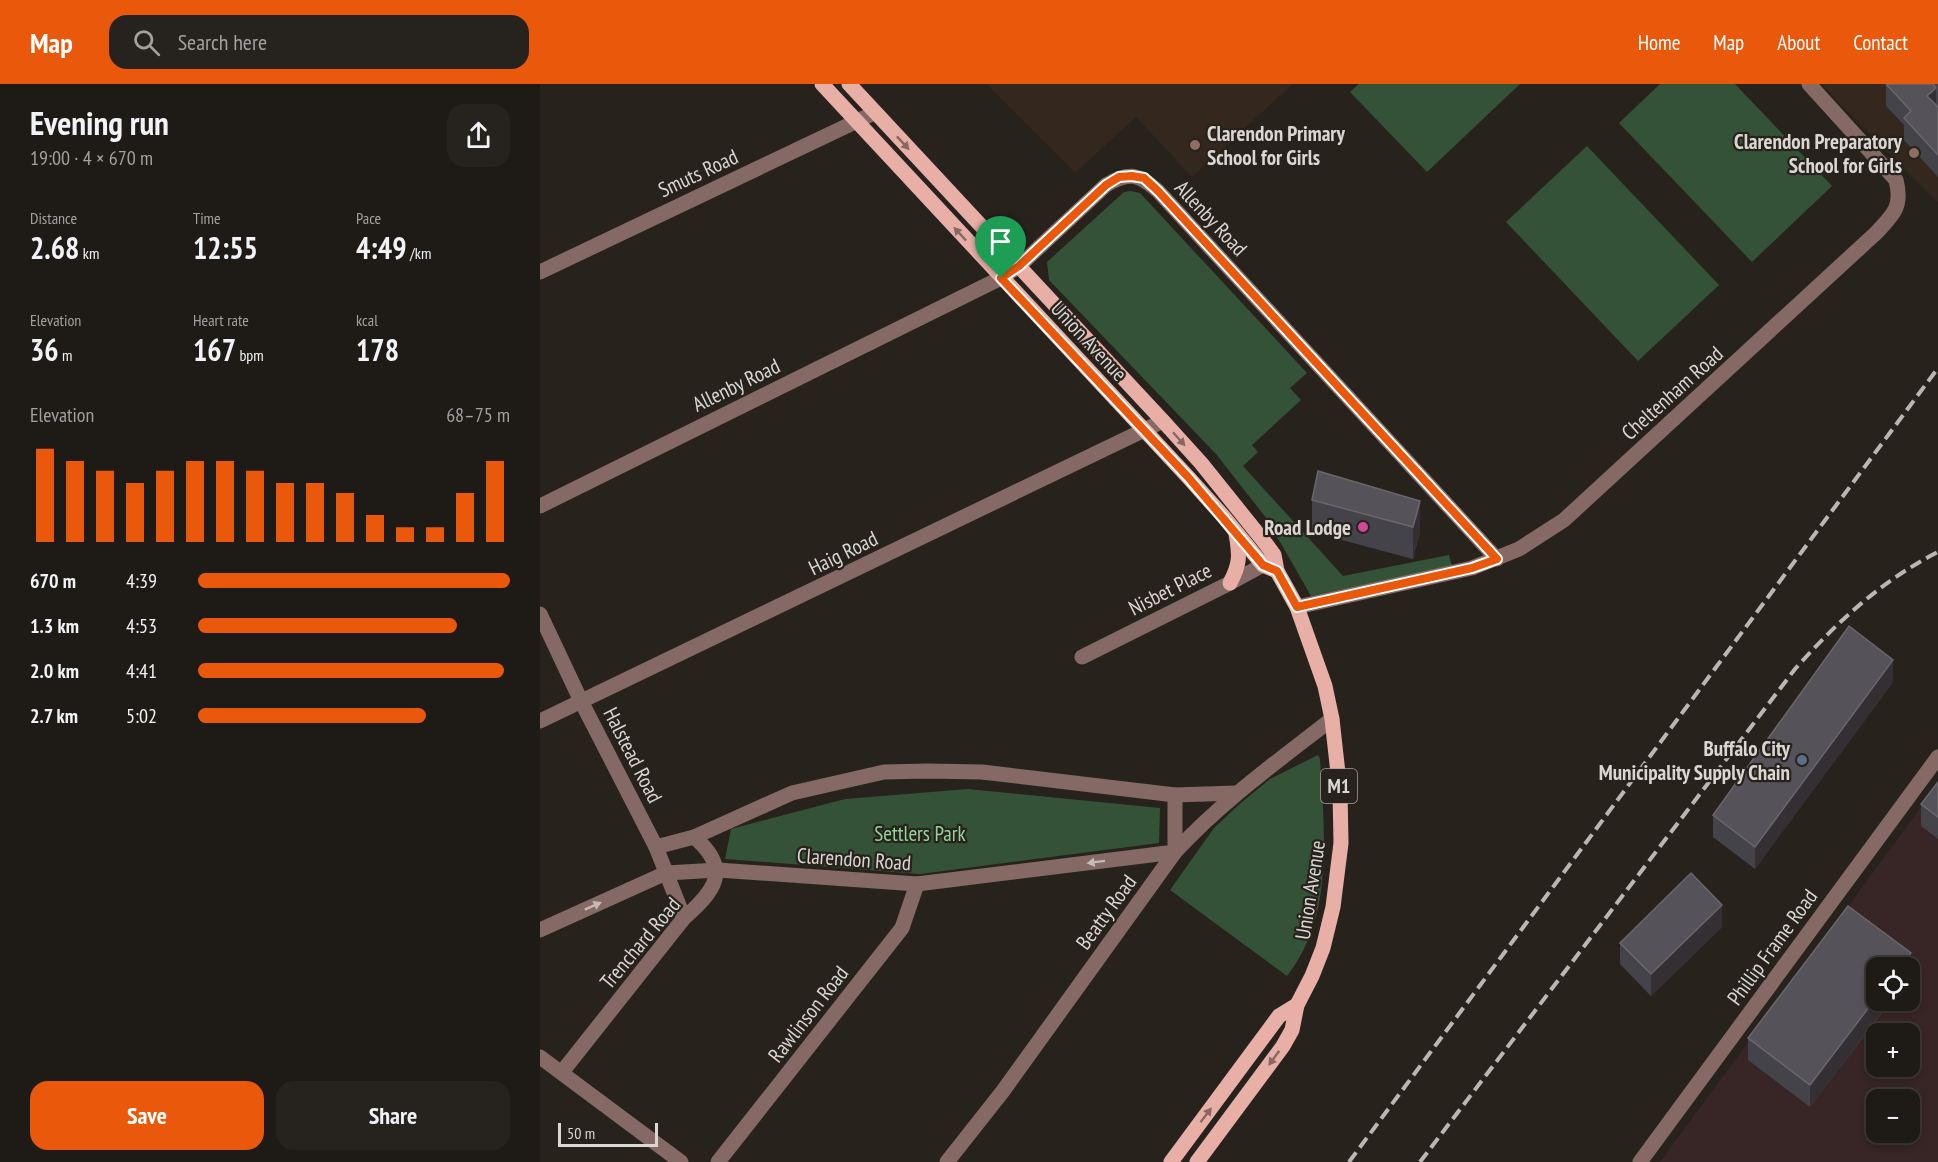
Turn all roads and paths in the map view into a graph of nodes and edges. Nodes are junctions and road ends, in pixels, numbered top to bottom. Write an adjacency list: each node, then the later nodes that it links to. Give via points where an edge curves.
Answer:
1 (822, 84): 5 (main road, Union Avenue / M1)
2 (849, 84): 4 (main road, Union Avenue / M1)
3 (1809, 84): 13 (street, Cheltenham Road, via 1896,180 1898,205 1893,216 1564,520)
4 (874, 113): 5 (street, Smuts Road); 6 (main road, Union Avenue / M1, one-way to 6)
5 (856, 121): 7 (street, Smuts Road); 8 (main road, Union Avenue / M1, one-way to 5)
6 (1019, 266): 8 (street, Allenby Road); 9 (main road, Union Avenue / M1); 13 (street, Allenby Road, via 1106,185 1119,177 1144,178)
7 (540, 272)
8 (1001, 278): 10 (main road, Union Avenue / M1); 11 (street, Allenby Road)
9 (1163, 421): 10 (street, Haig Road); 14 (main road, Union Avenue / M1, one-way to 14, via 1202,464)
10 (1145, 432): 12 (main road, Union Avenue / M1); 19 (street, Haig Road)
11 (540, 506)
12 (1236, 532): 14 (main road, Union Avenue / M1); 15 (main road, via 1239,559)
13 (1497, 559): 16 (street, Cheltenham Road)
14 (1271, 563): 15 (street, Nisbet Place); 16 (main road, Union Avenue / M1)
15 (1230, 583): 18 (street, Nisbet Place)
16 (1297, 607): 20 (main road, Union Avenue / M1)
17 (540, 614): 19 (street, Halstead Road)
18 (1082, 657)
19 (581, 701): 21 (street, Haig Road); 26 (street, Halstead Road)
20 (1332, 719): 23 (street, Beatty Road); 33 (main road, Union Avenue / M1, via 1340,791 1339,868 1323,948)
21 (540, 721)
22 (1938, 757): 41 (street, Phillip Frame Road)
23 (1236, 793): 24 (street); 27 (street, Beatty Road)
24 (1175, 795): 25 (street, via 982,772 884,772 792,793); 27 (street)
25 (694, 837): 26 (street); 28 (street, via 712,856)
26 (656, 847): 29 (street, Halstead Road)
27 (1175, 852): 30 (street, Clarendon Road, one-way to 30); 38 (street, Beatty Road, via 1003,1091)
28 (718, 870): 29 (street, Clarendon Road); 30 (street, Clarendon Road); 31 (street, Trenchard Road, via 711,890)
29 (666, 873): 31 (street, Halstead Road); 32 (street, Clarendon Road, one-way to 29)
30 (917, 884): 37 (street, Rawlinson Road, via 902,928)
31 (684, 918): 35 (street, Trenchard Road)
32 (540, 930)
33 (1296, 1005): 39 (main road, Union Avenue / M1, one-way to 33, via 1279,1016); 40 (main road, Union Avenue / M1, one-way to 40, via 1292,1030 1283,1046)
34 (540, 1057): 35 (street)
35 (562, 1072): 36 (street)
36 (681, 1162)
37 (718, 1162)
38 (947, 1162)
39 (1171, 1162)
40 (1197, 1162)
41 (1640, 1162)

